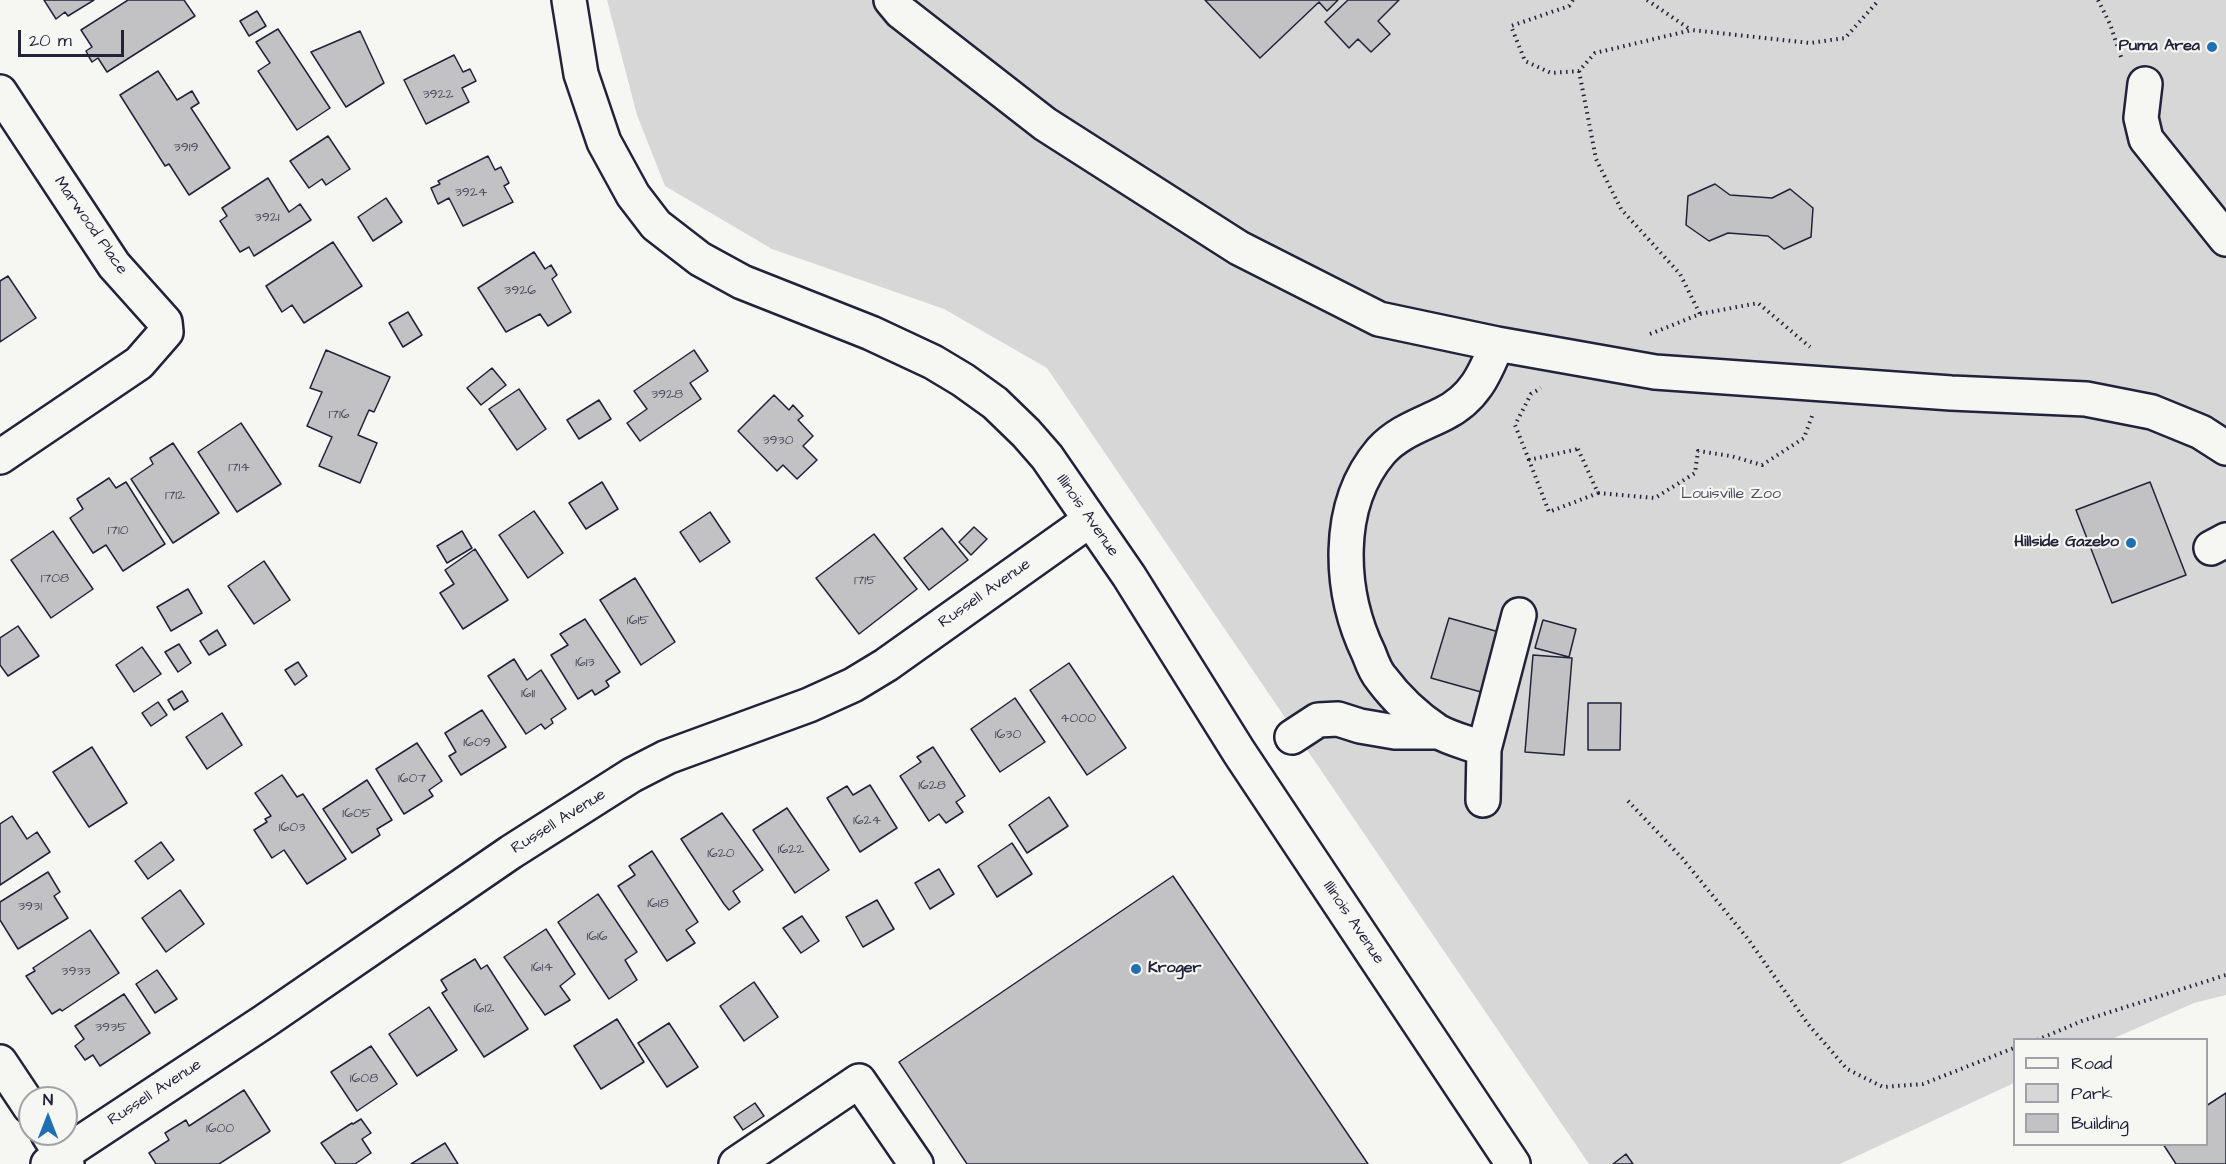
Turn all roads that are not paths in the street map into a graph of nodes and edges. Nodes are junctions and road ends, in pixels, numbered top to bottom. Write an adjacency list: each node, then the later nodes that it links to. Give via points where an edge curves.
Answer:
1 (569, 0): 9 (street, Illinois Avenue, via 581,74 603,142 633,195 656,225 700,259 742,282 871,333 963,380 1026,433)
2 (891, 0): 6 (street, via 901,12 1045,124 1239,248 1379,319)
3 (2145, 84): 5 (street, via 2141,118 2146,139)
4 (0, 92): 8 (street, Marwood Place, via 114,265 165,322 166,332 139,363)
5 (2226, 239)
6 (1497, 344): 7 (street, via 1655,372 2086,399 2152,412 2201,432); 11 (street, via 1486,374 1470,395 1445,413 1412,427 1383,449 1364,474 1346,546 1348,588 1360,636 1379,677)
7 (2226, 448)
8 (0, 457)
9 (1090, 520): 17 (street, Russell Avenue, via 853,685 632,775 511,852 265,1021); 20 (street, Illinois Avenue)
10 (1519, 615): 13 (street)
11 (1438, 732): 12 (street, via 1395,732 1338,719 1318,720); 13 (street)
12 (1292, 737)
13 (1484, 749): 14 (street)
14 (1483, 800)
15 (0, 1062): 16 (street)
16 (18, 1089)
17 (56, 1154)
18 (736, 1164): 19 (street, via 859,1081)
19 (916, 1164)
20 (1513, 1164)

